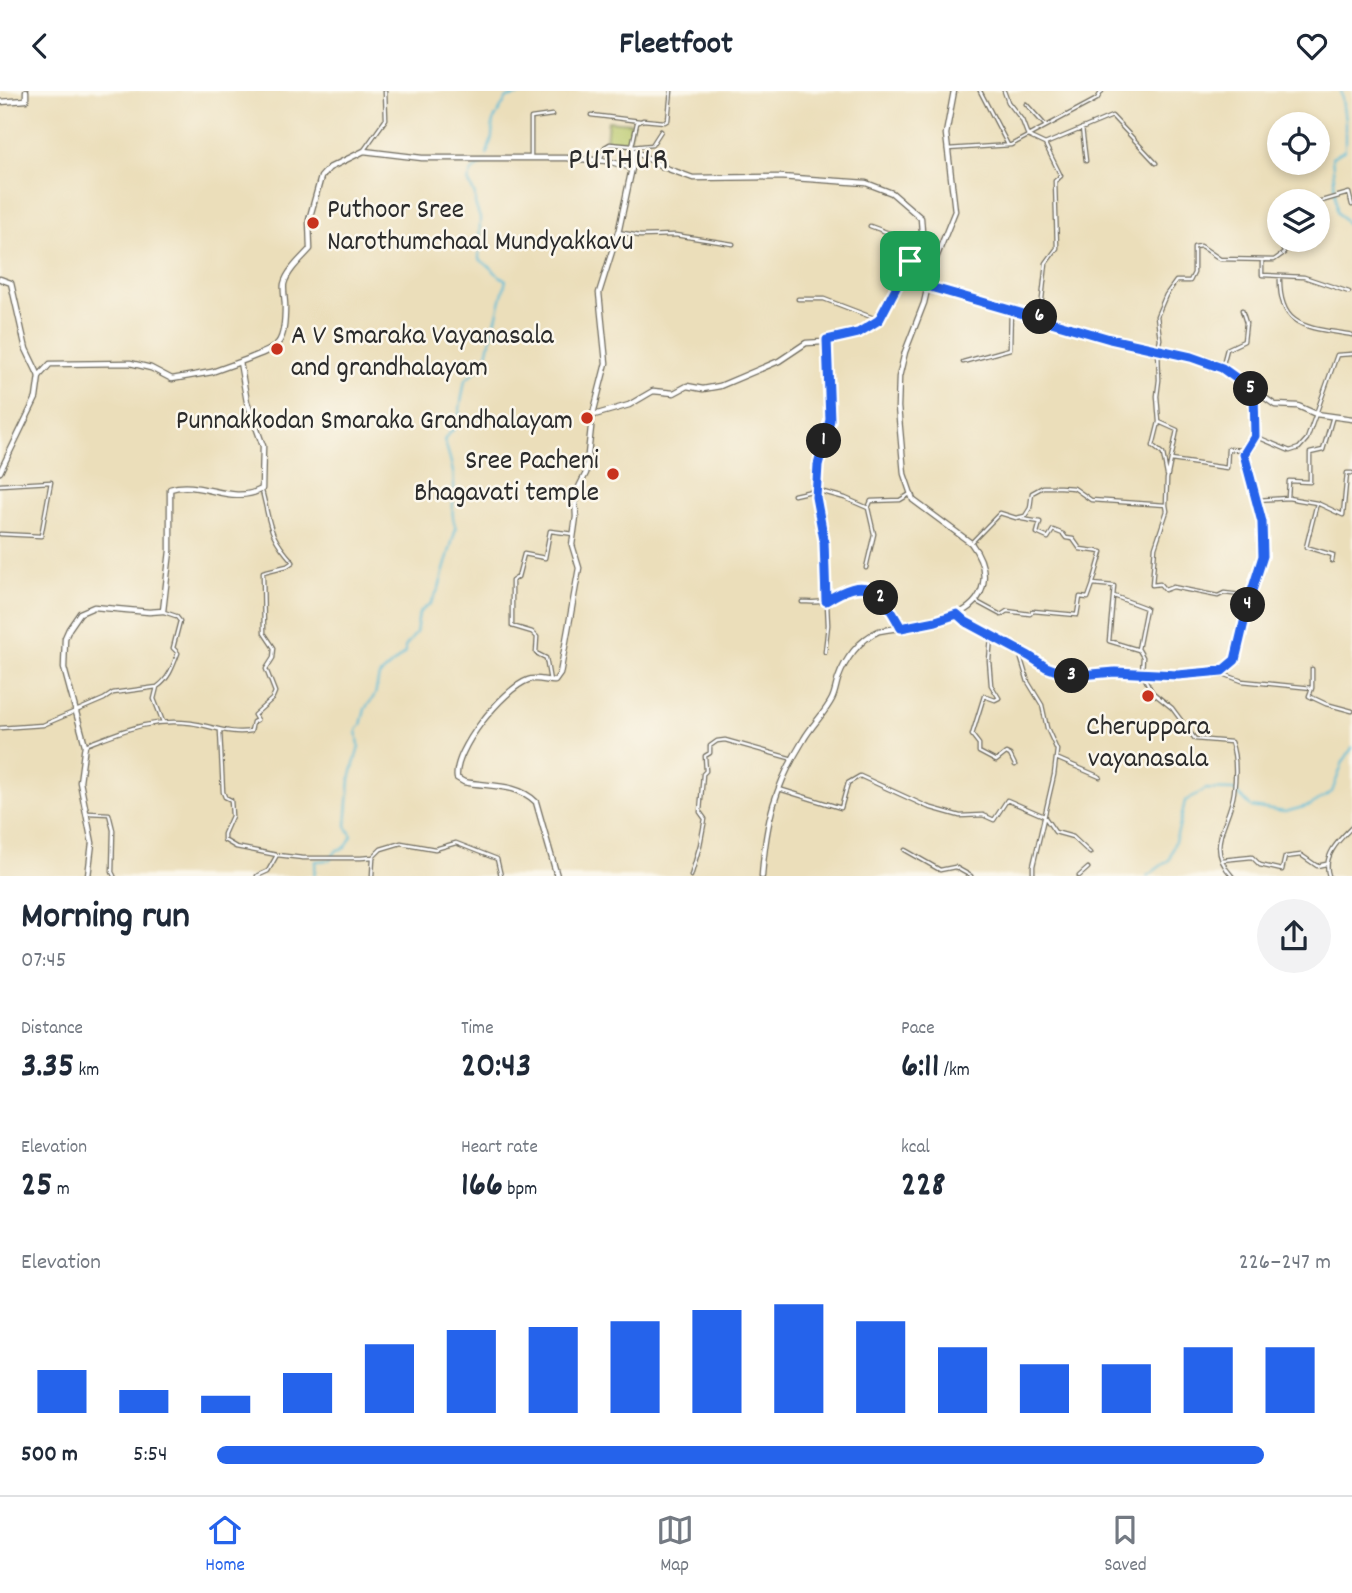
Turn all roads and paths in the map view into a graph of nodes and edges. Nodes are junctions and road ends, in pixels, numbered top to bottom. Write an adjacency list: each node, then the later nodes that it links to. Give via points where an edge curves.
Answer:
1 (26, 91): 8 (main road, via 26,100)
2 (385, 91): 21 (street, via 386,118)
3 (671, 91): 12 (street, via 667,122)
4 (954, 91): 20 (main road)
5 (980, 91): 18 (street)
6 (1004, 91): 16 (street)
7 (1102, 91): 13 (street, via 1097,99)
8 (0, 102)
9 (1027, 104): 13 (street)
10 (552, 115): 22 (street, via 531,118)
11 (591, 115): 12 (street)
12 (639, 121): 19 (street)
13 (1046, 126): 16 (street)
14 (1082, 128): 17 (street); 24 (street); 25 (street, via 1112,116)
15 (662, 131): 19 (street, via 652,145)
16 (1028, 136): 17 (street); 18 (street)
17 (1045, 144): 44 (street, via 1061,176 1055,181 1057,248 1046,263)
18 (1008, 145): 20 (street)
19 (632, 148): 23 (street, via 610,144); 26 (main road); 32 (main road, via 693,178 780,177 866,183 892,193 920,218 922,232)
20 (947, 149): 36 (main road, via 955,211)
21 (364, 151): 22 (main road, via 422,158); 50 (main road, via 321,177 309,220 310,249 284,283 282,342)
22 (531, 159): 23 (main road)
23 (600, 160): 26 (main road)
24 (1086, 160)
25 (1156, 163)
26 (632, 168): 30 (main road)
27 (1330, 199): 28 (street, via 1349,193)
28 (1352, 205)
29 (870, 226): 32 (street)
30 (618, 232): 31 (street); 56 (main road, via 599,293 606,363)
31 (733, 244)
32 (917, 244): 35 (main road)
33 (1284, 252): 34 (street, via 1274,260)
34 (1262, 260): 37 (street, via 1262,275); 48 (street, via 1220,259 1201,246 1194,247 1190,281 1176,281 1157,316)
35 (910, 261): 36 (main road); 45 (main road)
36 (932, 268): 39 (main road)
37 (1280, 276): 40 (street, via 1304,277); 46 (street, via 1279,297 1299,325)
38 (0, 279): 53 (main road, via 11,283 26,349)
39 (927, 286): 42 (main road); 69 (main road, via 905,352 897,394)
40 (1349, 292)
41 (798, 299): 45 (street, via 824,299)
42 (1011, 309): 44 (main road); 51 (street, via 1010,349)
43 (1242, 310): 52 (street, via 1244,341 1227,349)
44 (1040, 317): 48 (main road)
45 (879, 320): 47 (main road, via 858,333)
46 (1352, 335)
47 (827, 340): 56 (main road, via 806,344 720,386 653,391 629,405); 68 (street, via 830,420 818,465)
48 (1158, 349): 52 (main road); 59 (street)
49 (1352, 354): 55 (street, via 1337,355)
50 (240, 362): 53 (main road, via 173,379 151,368 121,362 56,362); 67 (main road, via 247,402 263,446)
51 (963, 362)
52 (1222, 368): 54 (main road)
53 (39, 376): 63 (main road, via 36,398)
54 (1254, 391): 55 (main road, via 1275,405 1298,406); 60 (street)
55 (1316, 414): 57 (main road); 60 (street, via 1299,448 1290,451)
56 (594, 415): 78 (main road, via 586,473 575,495)
57 (1333, 416): 58 (main road); 71 (street, via 1324,450 1310,453 1310,482 1289,481)
58 (1352, 419)
59 (1159, 422): 62 (street, via 1177,430); 65 (street, via 1153,446 1163,454)
60 (1255, 436): 61 (street)
61 (1245, 450): 62 (street, via 1228,449 1227,468); 72 (street)
62 (1171, 460): 65 (street)
63 (0, 472)
64 (1352, 473): 73 (street, via 1347,473 1343,515)
65 (1167, 479): 74 (street)
66 (0, 485): 77 (street, via 51,482 41,535)
67 (262, 489): 88 (main road, via 233,496 203,489 170,489 170,551); 105 (street, via 267,519 279,547 293,562 263,572 262,578 264,633 274,648 266,669 275,692 254,715 257,720 251,731)
68 (817, 490): 70 (street); 75 (street); 85 (street)
69 (910, 494): 75 (street, via 900,500 871,501); 79 (main road, via 919,507)
70 (794, 495)
71 (1288, 498): 72 (street); 73 (street)
72 (1257, 500): 84 (street, via 1263,556)
73 (1317, 503): 80 (street, via 1306,547 1333,555)
74 (1166, 505): 76 (street, via 1091,500 1074,488 1043,487 1032,493 1025,516); 84 (street, via 1155,547 1152,585 1218,596)
75 (868, 508): 81 (street, via 874,534)
76 (1016, 518): 79 (street, via 1000,513); 82 (street, via 1040,522 1037,533 1048,538 1053,530 1073,539 1080,549 1102,552)
77 (0, 534)
78 (574, 534): 98 (main road, via 572,545 579,568 576,588 560,674); 98 (street, via 550,531 545,558 524,554 518,577 512,581 512,626 537,637 536,653 546,659)
79 (971, 543): 87 (main road, via 984,569)
80 (1332, 561)
81 (866, 568)
82 (1093, 583): 83 (street, via 1114,586); 87 (street, via 1088,598 1080,597 1077,615 1033,611 1001,615)
83 (1113, 596): 92 (street, via 1109,641); 92 (street, via 1146,608)
84 (1250, 596): 96 (street, via 1235,660)
85 (826, 601): 86 (street); 90 (street, via 850,587 864,587 877,593); 93 (street)
86 (802, 602)
87 (977, 602): 89 (main road)
88 (163, 611): 99 (street, via 180,621 173,648 178,653 168,676); 101 (main road, via 103,606 80,613 63,648)
89 (957, 614): 90 (main road); 91 (street)
90 (901, 628): 108 (main road, via 872,634 856,649 839,676 833,698)
91 (991, 637): 94 (street); 109 (street, via 989,672 999,698 984,697 972,735 979,752 996,761 1006,753)
92 (1138, 649): 97 (street, via 1143,657)
93 (825, 652)
94 (1022, 652): 97 (street, via 1070,676); 107 (street, via 1028,682 1045,712)
95 (1312, 669): 100 (street)
96 (1218, 672): 97 (street); 100 (street, via 1242,681)
97 (1142, 673): 119 (street, via 1152,692 1172,708 1195,739 1231,742 1234,790 1220,834)
98 (550, 681): 127 (main road, via 524,682 492,709 463,747 456,776 464,782 517,789 536,801)
99 (157, 687): 101 (street, via 113,693); 103 (street, via 154,699)
100 (1312, 688): 102 (street, via 1309,696)
101 (75, 711): 104 (street, via 43,725); 106 (main road)
102 (1352, 711)
103 (163, 722): 105 (street); 106 (street, via 114,732)
104 (0, 728)
105 (220, 730): 117 (street, via 223,792 231,800 232,816 224,840)
106 (85, 745): 112 (main road, via 80,782)
107 (1056, 758): 110 (street); 113 (street)
108 (793, 759): 111 (main road); 128 (street, via 724,740 710,746 700,812 705,819)
109 (1015, 765)
110 (1100, 777)
111 (779, 789): 113 (street, via 841,808 848,783 860,776 928,807 960,816 983,815 994,820 1007,800); 129 (main road, via 765,829)
112 (86, 813): 122 (main road, via 93,849); 123 (street, via 109,814)
113 (1044, 816): 116 (street, via 1055,832 1073,837); 131 (street)
114 (1352, 827): 120 (street)
115 (905, 850): 130 (street, via 940,870 955,867)
116 (1090, 853)
117 (277, 855): 118 (street); 124 (street, via 268,871)
118 (373, 856): 125 (street); 126 (street, via 401,843 435,849 456,843 497,859)
119 (1222, 860): 120 (street, via 1252,857 1260,865 1283,870 1285,857 1301,855 1317,866); 133 (street)
120 (1326, 864): 134 (street)
121 (1088, 867): 132 (street)
122 (88, 876)
123 (114, 876)
124 (257, 876)
125 (372, 876)
126 (502, 876)
127 (557, 876)
128 (691, 876)
129 (762, 876)
130 (971, 876)
131 (1033, 876)
132 (1079, 876)
133 (1232, 876)
134 (1329, 876)

